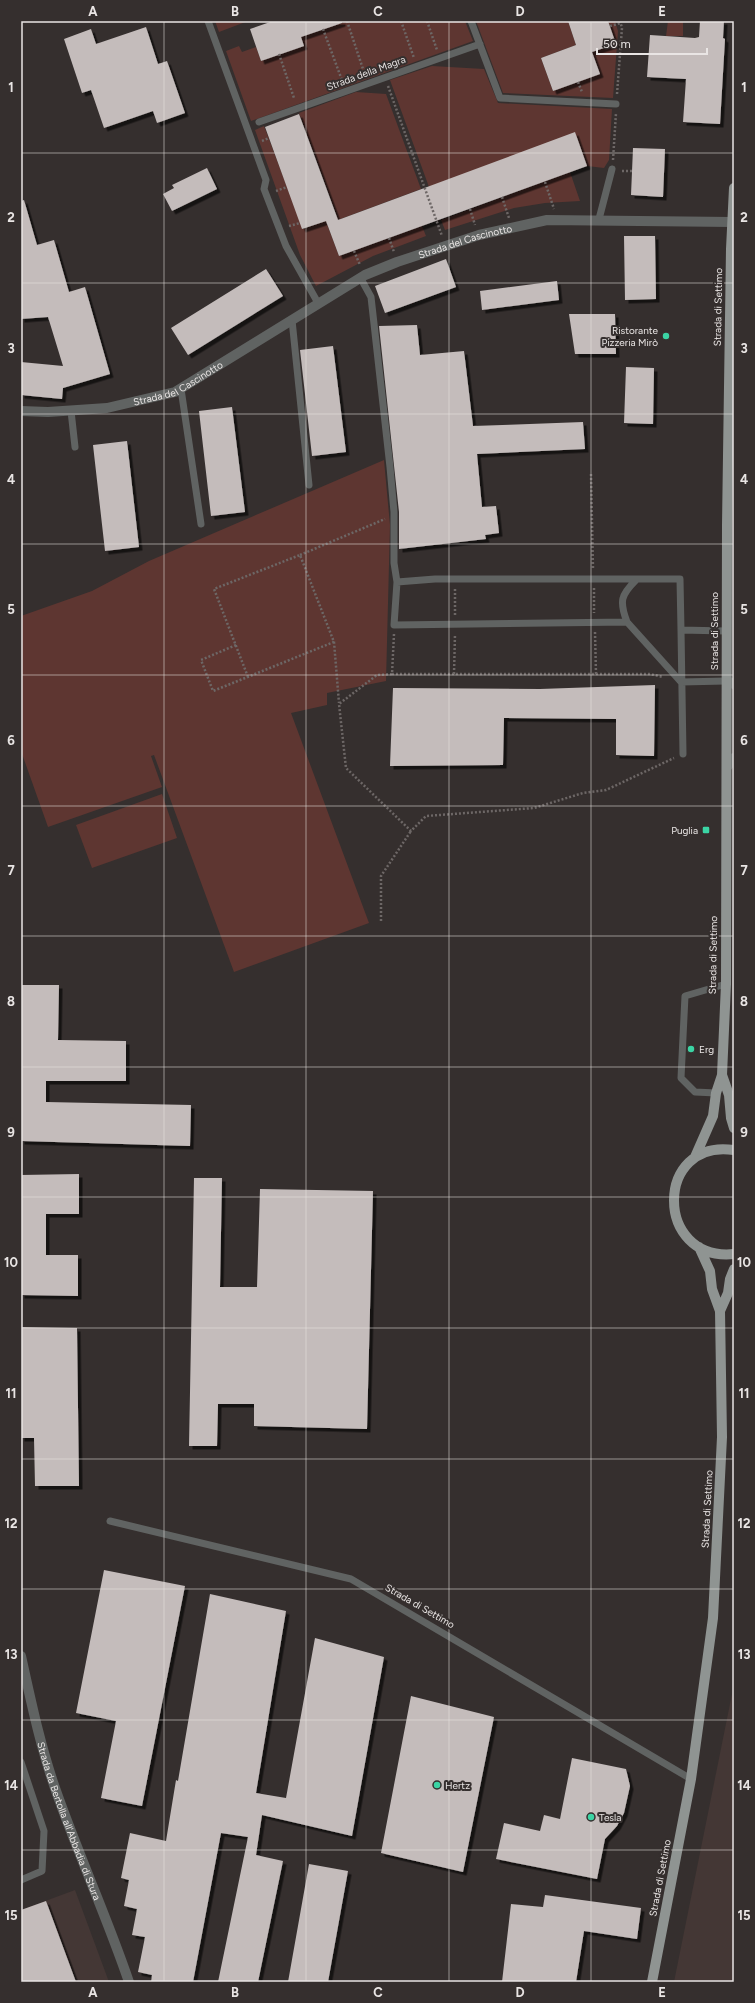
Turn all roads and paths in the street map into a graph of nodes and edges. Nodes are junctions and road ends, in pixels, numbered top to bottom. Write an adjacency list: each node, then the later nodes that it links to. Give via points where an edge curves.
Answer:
1 (208, 21): 29 (lane, via 266,180 264,189 286,246)
2 (347, 21): 14 (path)
3 (401, 21): 12 (path)
4 (427, 21): 11 (path)
5 (471, 21): 9 (lane)
6 (621, 23): 7 (path)
7 (610, 26)
8 (323, 29): 15 (path)
9 (480, 44): 11 (lane, Strada della Magra); 16 (lane, via 500,98)
10 (279, 54): 17 (path)
11 (440, 58): 12 (lane, Strada della Magra)
12 (417, 66): 13 (lane, Strada della Magra)
13 (384, 77): 14 (lane, Strada della Magra); 27 (path)
14 (368, 83): 15 (lane, Strada della Magra)
15 (345, 91): 17 (lane, Strada della Magra)
16 (616, 104)
17 (298, 108): 18 (lane, Strada della Magra)
18 (259, 122)
19 (612, 169): 24 (lane)
20 (545, 182): 23 (path)
21 (734, 188): 25 (main road, Strada di Settimo)
22 (502, 197): 26 (path)
23 (557, 219): 24 (street, Strada del Cascinotto); 26 (street, Strada del Cascinotto)
24 (599, 219): 25 (street, Strada del Cascinotto)
25 (732, 222): 44 (main road, Strada di Settimo)
26 (512, 226): 27 (street, Strada del Cascinotto)
27 (446, 245): 28 (street, Strada del Cascinotto)
28 (360, 277): 29 (street, Strada del Cascinotto); 36 (lane, via 370,296)
29 (318, 303): 30 (street, Strada del Cascinotto)
30 (292, 320): 31 (street, Strada del Cascinotto); 35 (lane)
31 (181, 389): 33 (street, Strada del Cascinotto, via 107,408); 37 (lane)
32 (21, 411): 33 (street, Strada del Cascinotto)
33 (71, 411): 34 (lane)
34 (75, 447)
35 (309, 485)
36 (394, 515): 38 (path); 40 (lane, via 394,563)
37 (201, 524)
38 (300, 555): 45 (path); 46 (path, via 214,589)
39 (636, 580): 40 (lane, via 436,579); 41 (lane, via 624,592 622,604); 43 (lane, via 680,579)
40 (397, 582): 42 (lane)
41 (627, 622): 42 (lane); 49 (lane)
42 (394, 625): 47 (path)
43 (681, 630): 44 (lane); 49 (lane)
44 (730, 631): 50 (main road, Strada di Settimo)
45 (334, 642): 48 (path); 51 (path)
46 (236, 645): 48 (path); 48 (path, via 201,660 213,691)
47 (392, 674): 49 (path, via 650,674); 51 (path, via 377,675)
48 (248, 677)
49 (680, 682): 50 (lane); 52 (lane)
50 (730, 683): 54 (main road, Strada di Settimo)
51 (339, 704): 55 (path, via 346,768)
52 (683, 754): 55 (path, via 606,790 583,793 534,808 426,816)
53 (734, 758): 54 (street)
54 (727, 767): 57 (main road, Strada di Settimo)
55 (411, 831): 56 (path, via 381,876)
56 (381, 921)
57 (726, 984): 58 (main road, Strada di Settimo); 59 (lane, via 685,996 681,1078 696,1092)
58 (722, 1074): 59 (main road, Strada di Settimo); 60 (main road, Strada di Settimo, via 729,1095)
59 (716, 1093): 62 (main road, Strada di Settimo, via 713,1116)
60 (734, 1128)
61 (734, 1150): 62 (main road, via 711,1150)
62 (695, 1157): 63 (main road, via 680,1174 673,1191 673,1209 679,1227 690,1241)
63 (699, 1247): 64 (main road, via 709,1252); 66 (main road, Strada di Settimo, via 710,1271 712,1289)
64 (734, 1254)
65 (734, 1269): 66 (main road, Strada di Settimo)
66 (720, 1311): 70 (main road, Strada di Settimo, via 722,1437 713,1618)
67 (110, 1521): 70 (lane, Strada di Settimo, via 351,1579)
68 (21, 1656): 72 (street, Strada da Bertolla all'Abbadia di Stura, via 37,1730 56,1789)
69 (21, 1762): 71 (lane, via 44,1831 42,1871)
70 (691, 1779): 73 (main road, Strada di Settimo)
71 (21, 1880)
72 (129, 1982)
73 (652, 1982)

